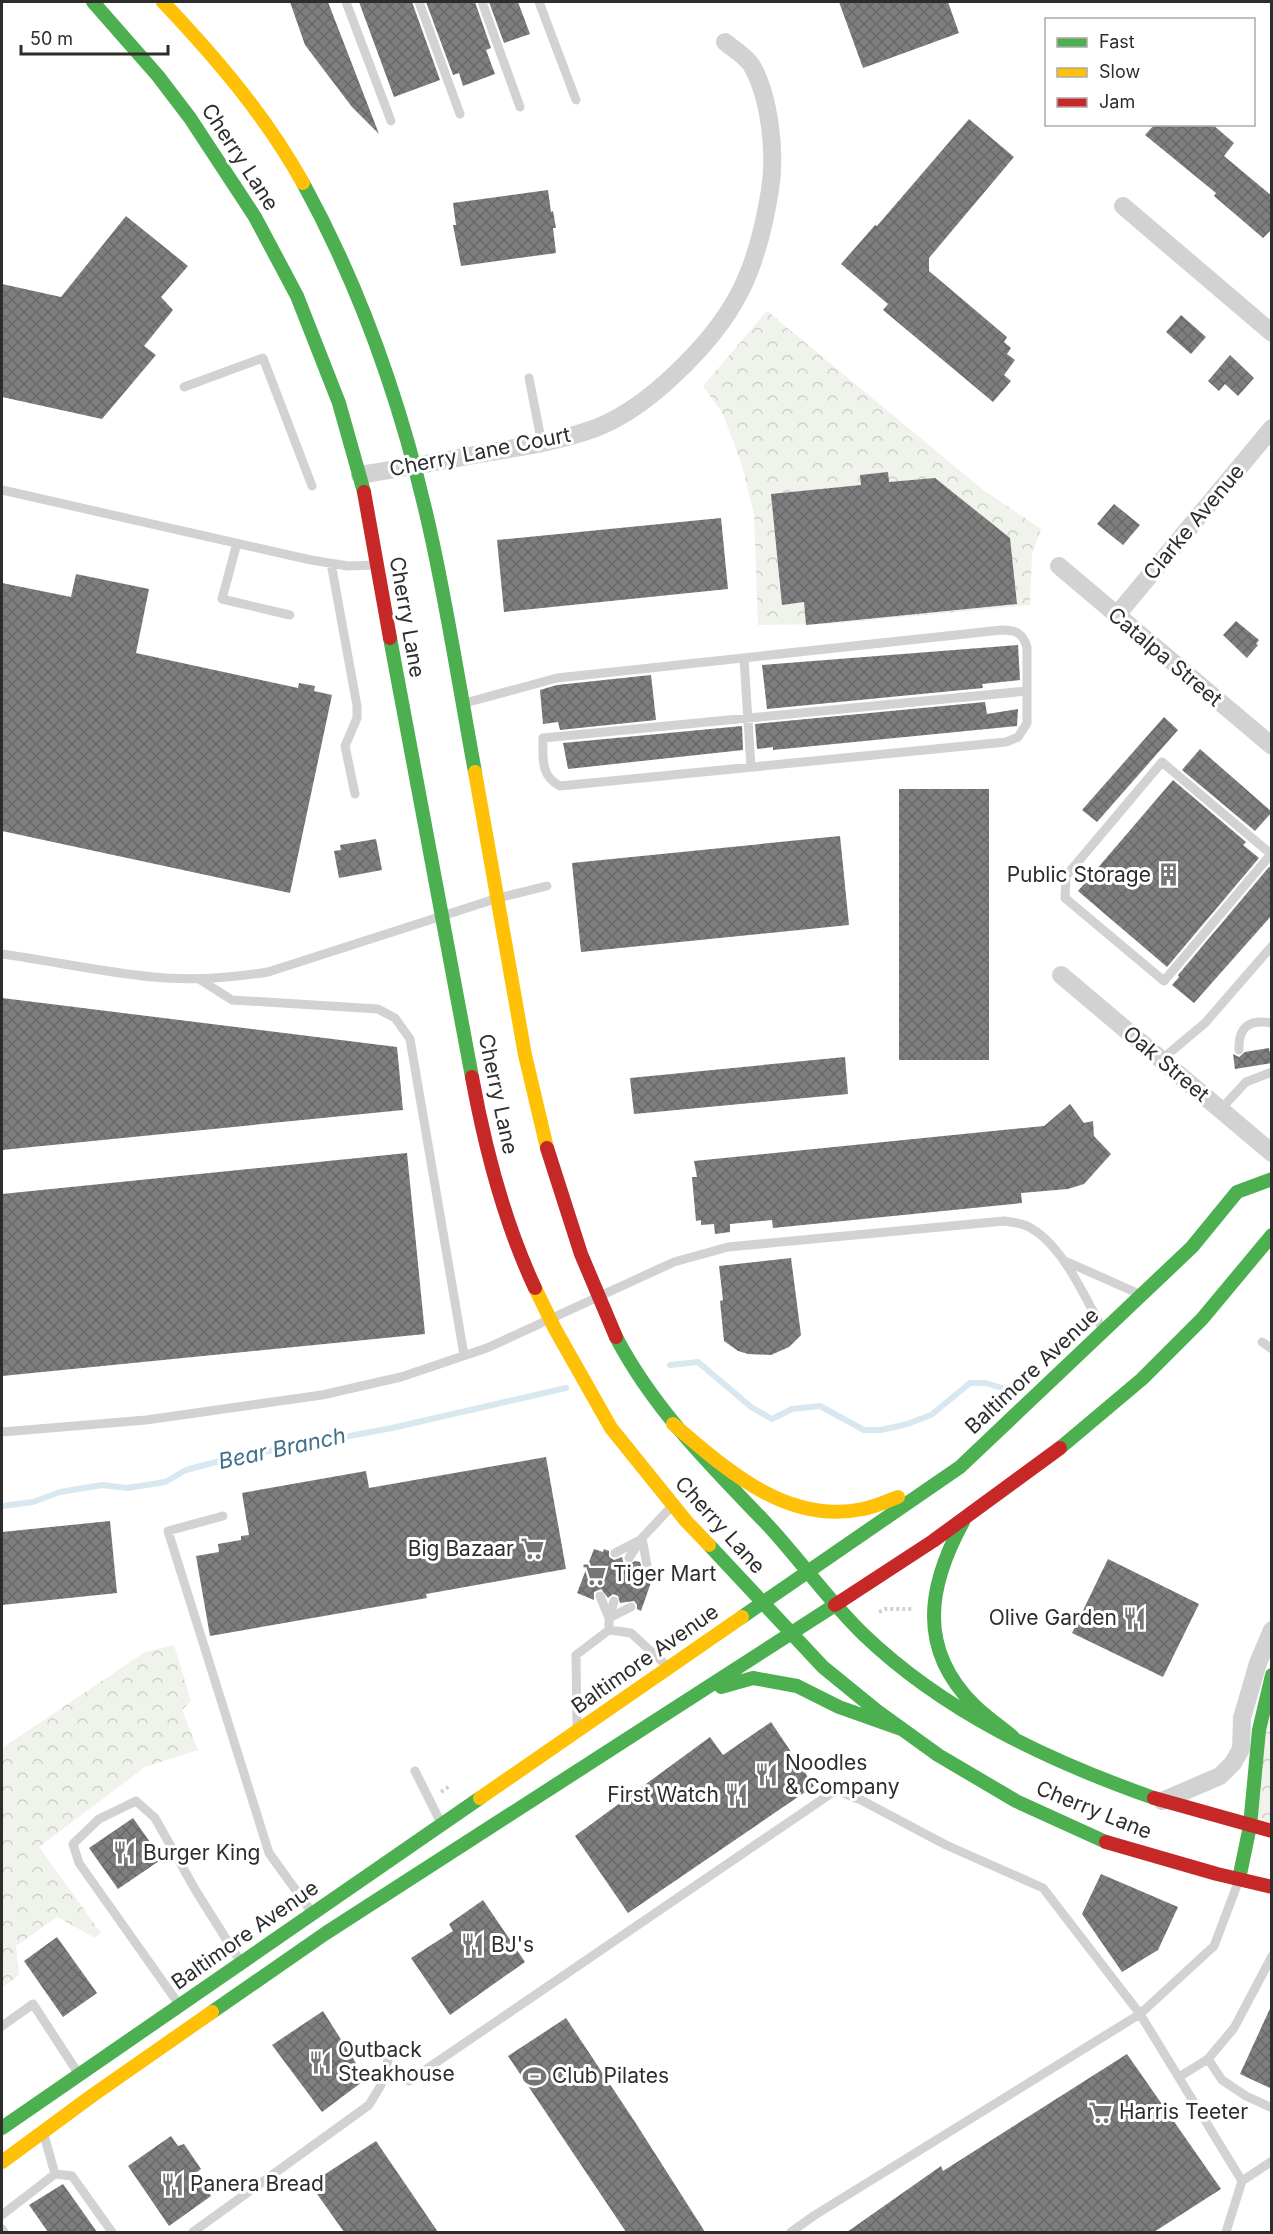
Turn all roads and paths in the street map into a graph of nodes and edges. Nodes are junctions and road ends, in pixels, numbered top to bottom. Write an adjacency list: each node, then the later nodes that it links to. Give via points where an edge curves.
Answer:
1 (93, 2): 19 (main road, Cherry Lane, via 190,118 255,217 297,296 315,340)
2 (163, 2): 18 (main road, Cherry Lane, via 253,105 312,200 376,344)
3 (346, 2): 11 (lane)
4 (419, 2): 10 (lane)
5 (482, 2): 9 (lane)
6 (539, 2): 8 (lane)
7 (725, 42): 17 (street, Cherry Lane Court, via 751,64 761,89 772,145 763,229 742,290 701,350 659,390 615,419)
8 (576, 100)
9 (520, 107)
10 (460, 114)
11 (391, 121)
12 (1123, 206): 13 (street)
13 (1272, 333)
14 (529, 378): 17 (lane)
15 (184, 387): 20 (lane, via 263,358)
16 (1272, 428): 27 (street, Clarke Avenue)
17 (542, 444): 18 (street, Cherry Lane Court)
18 (413, 466): 19 (street, Cherry Lane Court); 30 (main road, Cherry Lane, via 433,543)
19 (360, 475): 24 (main road, Cherry Lane)
20 (312, 486)
21 (2, 490): 22 (lane)
22 (237, 543): 23 (lane); 26 (lane, via 222,599)
23 (331, 563): 24 (lane); 34 (lane, via 357,706 357,718 345,746)
24 (376, 564): 38 (main road, Cherry Lane)
25 (1059, 566): 27 (street, Catalpa Street)
26 (290, 615)
27 (1116, 615): 32 (street, Catalpa Street)
28 (744, 658): 29 (lane, via 1014,630 1024,637 1027,647); 30 (lane, via 557,678); 31 (lane)
29 (1026, 691): 31 (lane); 33 (lane, via 1027,723 1018,737 1006,742)
30 (462, 703): 37 (main road, Cherry Lane)
31 (748, 718): 33 (lane); 33 (lane, via 543,738 544,767 551,782 560,786)
32 (1272, 747)
33 (751, 767)
34 (355, 794)
35 (1271, 853): 35 (lane, via 1164,981 1065,898 1066,876 1162,762)
36 (547, 886): 37 (lane)
37 (498, 898): 38 (lane); 55 (main road, Cherry Lane, via 535,1102 566,1212)
38 (442, 916): 42 (lane, via 268,972); 56 (main road, Cherry Lane, via 481,1127 515,1241)
39 (1272, 946): 45 (lane, via 1205,1023)
40 (2, 954): 42 (lane, via 153,977)
41 (1061, 975): 45 (street, Oak Street)
42 (199, 979): 60 (lane, via 232,1000 378,1009 395,1018 410,1039)
43 (1272, 1023): 44 (lane, via 1258,1021 1244,1027)
44 (1239, 1050)
45 (1160, 1060): 49 (street, Oak Street)
46 (1244, 1072): 48 (lane)
47 (1272, 1072): 48 (lane)
48 (1246, 1082): 49 (lane)
49 (1220, 1110): 50 (street, Oak Street)
50 (1272, 1153)
51 (1272, 1179): 54 (main road, Baltimore Avenue, via 1237,1192 1192,1247)
52 (1272, 1235): 66 (main road, Baltimore Avenue, via 1202,1319 1120,1400)
53 (1065, 1261): 54 (lane); 55 (lane, via 1040,1234 1027,1226 1004,1221 728,1247 674,1262); 57 (lane)
54 (1142, 1295): 57 (main road, Baltimore Avenue)
55 (597, 1298): 56 (lane); 61 (main road, Cherry Lane, via 624,1352)
56 (550, 1319): 60 (lane); 64 (main road, Cherry Lane, via 611,1428)
57 (1104, 1332): 63 (main road, Baltimore Avenue)
58 (1262, 1342): 59 (lane)
59 (1272, 1349)
60 (464, 1355): 62 (lane, via 401,1377 322,1395 146,1420)
61 (673, 1424): 63 (main road, via 754,1487 785,1504 815,1512 869,1508); 71 (main road, Cherry Lane)
62 (2, 1432)
63 (960, 1467): 71 (main road, Baltimore Avenue)
64 (673, 1505): 67 (lane); 74 (main road, Cherry Lane)
65 (223, 1516): 96 (lane, via 168,1531 269,1853)
66 (965, 1517): 75 (main road, Baltimore Avenue); 88 (main road, via 937,1579 934,1633 946,1668 972,1704)
67 (642, 1538): 68 (lane); 69 (lane); 70 (lane)
68 (615, 1553)
69 (629, 1558)
70 (647, 1565)
71 (808, 1572): 74 (main road, Baltimore Avenue); 75 (main road, Cherry Lane)
72 (600, 1596): 79 (lane)
73 (614, 1601): 79 (lane)
74 (762, 1603): 82 (main road, Cherry Lane); 83 (main road, Baltimore Avenue)
75 (835, 1605): 82 (main road, Baltimore Avenue); 88 (main road, Cherry Lane, via 874,1644 933,1691)
76 (631, 1607): 79 (lane)
77 (919, 1609): 78 (path)
78 (879, 1612)
79 (609, 1618): 80 (lane)
80 (609, 1630): 83 (lane, via 631,1633); 87 (lane, via 576,1655)
81 (1272, 1630): 90 (street, via 1258,1663 1242,1718 1241,1749 1233,1763 1220,1776)
82 (790, 1634): 85 (main road, Baltimore Avenue); 86 (main road, Cherry Lane, via 823,1667)
83 (668, 1668): 87 (main road, Baltimore Avenue)
84 (1272, 1675): 91 (main road, via 1259,1730)
85 (696, 1695): 86 (main road, via 753,1678 797,1686 839,1707); 93 (main road, Baltimore Avenue)
86 (901, 1729): 94 (main road, Cherry Lane, via 938,1755 1069,1827 1139,1853)
87 (577, 1731): 93 (main road, Baltimore Avenue)
88 (1013, 1737): 90 (main road, Cherry Lane)
89 (414, 1771): 93 (lane)
90 (1162, 1801): 91 (main road, Cherry Lane)
91 (1250, 1826): 92 (main road, Cherry Lane); 94 (main road)
92 (1272, 1831)
93 (449, 1837): 96 (main road, Baltimore Avenue); 97 (main road, Baltimore Avenue)
94 (1239, 1880): 95 (main road, Cherry Lane); 101 (lane, via 1214,1946)
95 (1272, 1887)
96 (312, 1914): 97 (lane); 99 (main road, Baltimore Avenue)
97 (326, 1933): 107 (main road, Baltimore Avenue)
98 (1272, 1956): 104 (lane, via 1234,2028)
99 (241, 1963): 100 (main road, Baltimore Avenue); 100 (lane, via 155,1818 136,1801 99,1819 73,1844 79,1863)
100 (180, 2005): 107 (main road, Baltimore Avenue)
101 (1140, 2014): 105 (lane); 106 (lane, via 1043,1888 836,1790); 120 (lane)
102 (2, 2026): 107 (lane, via 33,2004)
103 (390, 2053): 119 (lane, via 381,2085 369,2104)
104 (1208, 2060): 105 (lane); 108 (lane, via 1222,2080)
105 (1179, 2077): 114 (lane)
106 (409, 2080)
107 (86, 2085): 109 (main road, Baltimore Avenue); 110 (main road, Baltimore Avenue)
108 (1272, 2108)
109 (2, 2128)
110 (44, 2133): 112 (main road, Baltimore Avenue); 113 (lane)
111 (1272, 2161): 114 (lane)
112 (2, 2162)
113 (55, 2174): 115 (lane); 118 (lane, via 72,2176)
114 (1242, 2181): 121 (lane)
115 (2, 2215)
116 (2, 2229): 117 (lane)
117 (4, 2232)
118 (112, 2232)
119 (193, 2232)
120 (791, 2232)
121 (1226, 2232)

